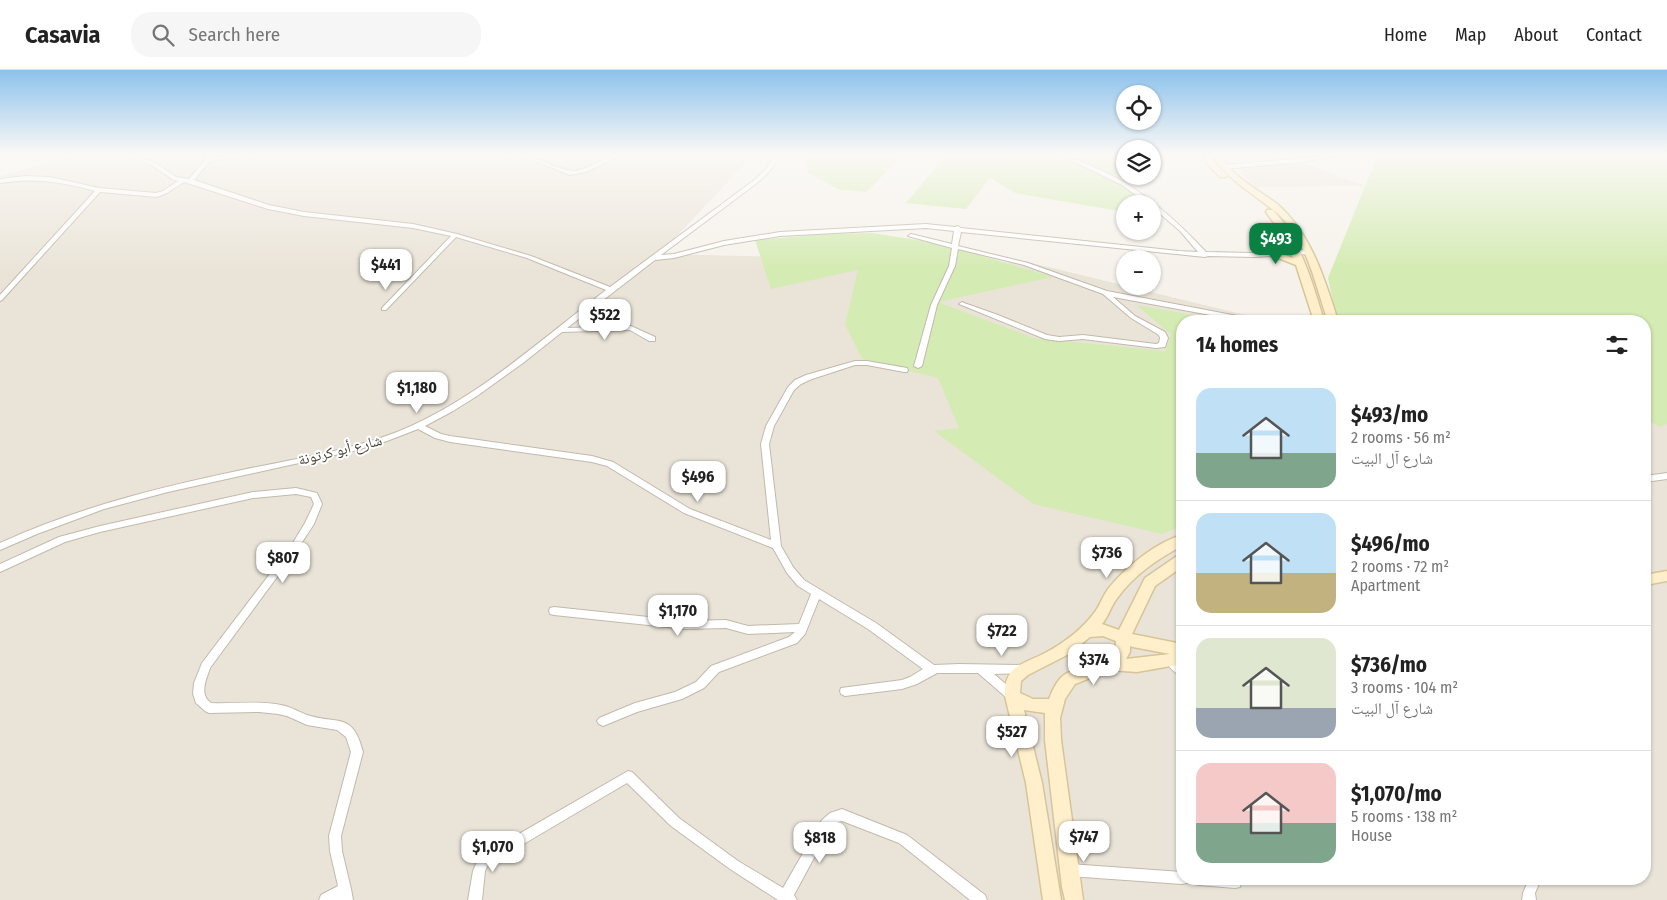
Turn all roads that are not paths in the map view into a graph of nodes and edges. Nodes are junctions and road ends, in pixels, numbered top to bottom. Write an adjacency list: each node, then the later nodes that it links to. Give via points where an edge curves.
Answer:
1 (97, 193): 21 (street)
2 (131, 193): 3 (street)
3 (164, 193)
4 (224, 193): 10 (street, via 279,210 413,226)
5 (741, 193): 17 (street, شارع أبو كرتونة)
6 (1245, 193): 13 (street, via 1274,215)
7 (1255, 193): 14 (street, via 1289,220)
8 (1161, 212): 16 (street)
9 (958, 228): 12 (street); 16 (street); 17 (street, via 926,226 788,233 724,243 678,256)
10 (455, 235): 19 (street, via 529,257); 23 (street)
11 (911, 236): 12 (street)
12 (955, 245): 20 (street, via 1030,266); 29 (street, via 952,266 934,305)
13 (1292, 247): 14 (street); 15 (street); 15 (street); 18 (street)
14 (1307, 250): 26 (street)
15 (1272, 253): 16 (street); 18 (street)
16 (1205, 255)
17 (653, 258): 19 (street, شارع أبو كرتونة)
18 (1298, 263): 25 (street)
19 (612, 290): 27 (street, شارع أبو كرتونة)
20 (1105, 293): 22 (street, via 1133,317 1162,334 1162,345 1073,337 1052,339); 24 (street)
21 (0, 299)
22 (962, 304)
23 (384, 309)
24 (1221, 315)
25 (1317, 315)
26 (1331, 315)
27 (560, 330): 28 (street, via 630,328); 31 (street, شارع أبو كرتونة, via 460,403)
28 (652, 339)
29 (918, 366)
30 (904, 370): 35 (street, via 855,363 809,377 791,389 770,426 766,444)
31 (418, 426): 35 (street, via 450,440 604,462 692,514); 36 (street, شارع أبو كرتونة, via 348,450 121,500 72,516)
32 (1667, 476): 33 (street)
33 (1651, 478)
34 (1176, 543): 44 (street, via 1152,557 1132,574 1112,594 1098,619)
35 (776, 546): 41 (street, via 796,578)
36 (0, 547)
37 (1176, 564): 45 (street, via 1150,582)
38 (0, 568): 59 (street, via 62,539 100,529 253,495 314,494 318,504 310,524 206,666 198,695 203,706 209,708 286,710 307,720 334,723 348,730 357,752 335,836)
39 (1667, 576): 40 (street)
40 (1651, 579)
41 (816, 594): 43 (street); 51 (street, via 872,626)
42 (554, 611): 43 (street, via 686,625 726,624 748,630)
43 (802, 628): 55 (street, via 793,640 715,669 700,685 678,696)
44 (1085, 632): 45 (street, via 1104,630); 50 (street, via 1068,648)
45 (1123, 637): 46 (street); 48 (street, via 1123,652)
46 (1176, 655)
47 (1176, 656): 48 (street, via 1131,666)
48 (1110, 664): 54 (street, via 1070,678)
49 (978, 667): 50 (street); 51 (street); 53 (street)
50 (1025, 669): 53 (street, via 1013,680)
51 (932, 670): 52 (street, via 904,684)
52 (845, 690)
53 (1013, 696): 54 (street, via 1033,707); 64 (street, via 1034,783)
54 (1055, 704): 56 (street, via 1053,740)
55 (603, 721)
56 (1069, 870): 57 (street); 65 (street)
57 (1176, 878)
58 (1532, 885): 66 (street)
59 (346, 895): 61 (street)
60 (788, 898): 62 (street, via 681,827 628,776 483,861); 63 (street, via 826,824 842,815 903,839)
61 (326, 900)
62 (475, 900)
63 (980, 900)
64 (1052, 900)
65 (1074, 900)
66 (1529, 900)

